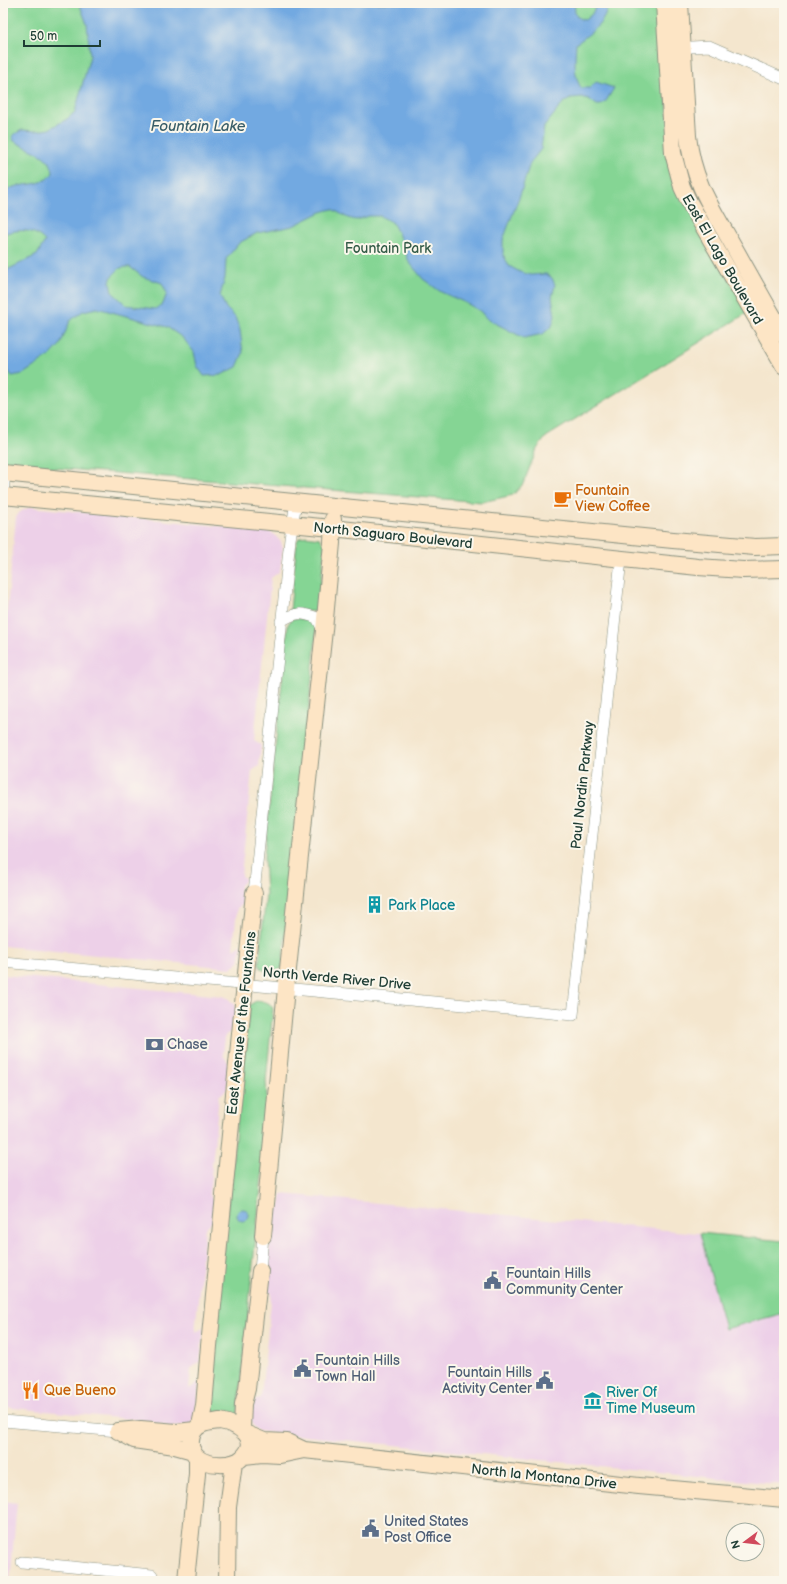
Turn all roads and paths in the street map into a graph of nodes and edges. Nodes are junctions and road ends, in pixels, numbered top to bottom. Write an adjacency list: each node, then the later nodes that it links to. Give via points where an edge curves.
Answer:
1 (664, 3): 3 (street, East El Lago Boulevard)
2 (680, 3): 3 (street, East El Lago Boulevard)
3 (675, 48): 4 (street, via 709,46); 5 (street, East El Lago Boulevard, via 690,155 700,186); 5 (street, East El Lago Boulevard, via 674,153 682,187 689,202)
4 (784, 79)
5 (750, 292): 6 (street, East El Lago Boulevard); 7 (street, East El Lago Boulevard)
6 (784, 335)
7 (784, 366)
8 (4, 473): 9 (street); 11 (street, North Saguaro Boulevard)
9 (3, 492)
10 (3, 496): 13 (street, North Saguaro Boulevard)
11 (296, 502): 12 (street, North Saguaro Boulevard); 13 (street, East Avenue of the Fountains)
12 (334, 506): 14 (street); 15 (street, North Saguaro Boulevard)
13 (293, 525): 14 (street, North Saguaro Boulevard); 19 (street, East Avenue of the Fountains)
14 (332, 528): 17 (street, North Saguaro Boulevard); 20 (street)
15 (673, 540): 16 (street, North Saguaro Boulevard, via 755,547); 17 (street, via 647,546 625,546)
16 (784, 546)
17 (621, 559): 18 (street, North Saguaro Boulevard, via 724,569); 25 (street, Paul Nordin Parkway)
18 (784, 569)
19 (282, 621): 20 (street, via 296,613 306,614 317,618); 21 (street, East Avenue of the Fountains)
20 (324, 630): 24 (street)
21 (254, 893): 23 (street, East Avenue of the Fountains)
22 (3, 962): 23 (street, North Verde River Drive)
23 (244, 984): 24 (street, North Verde River Drive); 29 (street, East Avenue of the Fountains, via 204,1406)
24 (286, 988): 25 (street, North Verde River Drive); 26 (street)
25 (573, 1015)
26 (263, 1236): 27 (street)
27 (260, 1271): 31 (street, via 247,1389 243,1404)
28 (3, 1421): 30 (street)
29 (198, 1428): 30 (street, via 177,1432 141,1429); 31 (street, via 220,1421 230,1423); 33 (street, via 192,1433 191,1440)
30 (118, 1431): 33 (street, via 134,1440 175,1446)
31 (244, 1432): 32 (street, via 264,1441 287,1442); 34 (street, via 249,1444 247,1452)
32 (304, 1450): 34 (street, via 280,1456 262,1454); 35 (street, North la Montana Drive, via 639,1486)
33 (195, 1454): 34 (street, via 219,1464); 39 (street, via 197,1474)
34 (239, 1460): 41 (street, via 228,1507)
35 (784, 1498)
36 (22, 1562): 37 (street)
37 (92, 1570): 38 (street); 40 (street)
38 (152, 1576)
39 (186, 1580)
40 (90, 1581)
41 (227, 1581)

